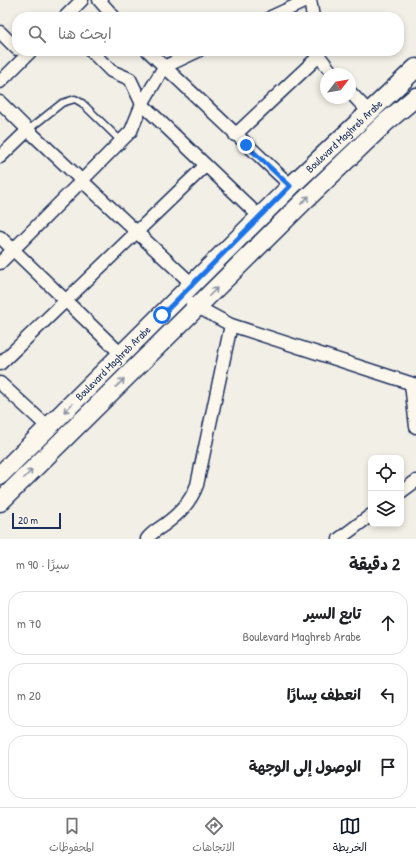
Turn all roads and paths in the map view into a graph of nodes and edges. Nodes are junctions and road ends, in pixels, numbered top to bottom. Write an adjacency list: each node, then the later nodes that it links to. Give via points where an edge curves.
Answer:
1 (82, 0): 4 (street)
2 (99, 0): 5 (street)
3 (309, 0): 6 (street); 7 (street)
4 (70, 12)
5 (110, 12)
6 (282, 12)
7 (312, 12)
8 (0, 32): 9 (street)
9 (12, 42)
10 (20, 56): 19 (street)
11 (95, 56): 23 (street, via 111,71 130,79)
12 (153, 56): 16 (street)
13 (187, 56): 16 (street)
14 (316, 56): 26 (street)
15 (320, 56): 17 (street)
16 (164, 67): 23 (street); 26 (street)
17 (328, 68)
18 (416, 68): 24 (street, Boulevard Maghreb Arabe)
19 (0, 82)
20 (416, 97): 39 (street, Boulevard Maghreb Arabe, one-way to 20, via 386,122)
21 (356, 98): 24 (street)
22 (0, 102): 25 (street)
23 (142, 104): 27 (street, via 137,121); 29 (street)
24 (368, 111): 31 (street, Boulevard Maghreb Arabe)
25 (28, 130): 27 (lane, via 62,103 75,99); 28 (street); 30 (street)
26 (235, 135): 31 (street)
27 (122, 142): 30 (street)
28 (0, 158)
29 (205, 166): 32 (street); 33 (street)
30 (82, 181): 33 (street); 35 (street)
31 (290, 186): 32 (street, Boulevard Maghreb Arabe)
32 (261, 218): 37 (street, Boulevard Maghreb Arabe)
33 (136, 231): 37 (street); 38 (street)
34 (0, 237): 35 (street)
35 (13, 250): 36 (street); 38 (street)
36 (0, 263)
37 (187, 290): 39 (street); 41 (street, Boulevard Maghreb Arabe)
38 (66, 302): 41 (street); 42 (street)
39 (197, 308): 40 (street); 50 (street, Boulevard Maghreb Arabe, one-way to 39)
40 (230, 325): 44 (street); 52 (street, via 193,496 188,504)
41 (121, 354): 46 (street, Boulevard Maghreb Arabe, one-way to 46)
42 (0, 364)
43 (0, 383): 46 (street)
44 (413, 384): 45 (street)
45 (416, 427)
46 (50, 428): 47 (street, Boulevard Maghreb Arabe)
47 (0, 475)
48 (416, 481): 49 (street)
49 (402, 491)
50 (0, 502)
51 (368, 517): 53 (street)
52 (147, 539)
53 (339, 539)

